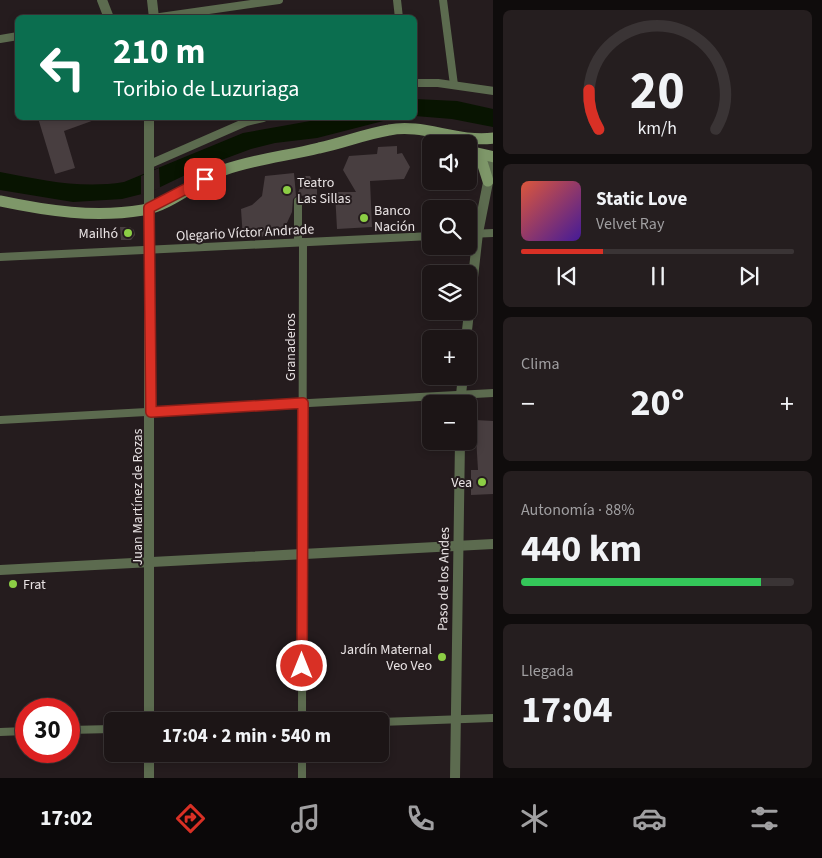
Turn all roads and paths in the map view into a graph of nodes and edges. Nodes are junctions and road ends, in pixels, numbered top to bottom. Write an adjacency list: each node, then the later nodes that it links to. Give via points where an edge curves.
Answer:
1 (102, 0): 6 (street)
2 (152, 0): 7 (street)
3 (279, 0): 8 (street)
4 (397, 0): 9 (street)
5 (443, 0): 13 (street)
6 (108, 15)
7 (154, 15)
8 (190, 15)
9 (399, 15)
10 (15, 36): 11 (street)
11 (0, 39)
12 (417, 83): 13 (street)
13 (454, 85): 14 (street)
14 (493, 92)
15 (149, 120): 23 (street, Juan Martínez de Rozas)
16 (254, 120): 23 (street)
17 (439, 135): 27 (main road, via 390,129 321,148 247,162)
18 (493, 138): 19 (main road)
19 (477, 139)
20 (477, 153): 22 (main road)
21 (477, 157): 24 (main road, via 482,162)
22 (493, 157): 24 (street)
23 (150, 178): 27 (street, Juan Martínez de Rozas)
24 (488, 181): 28 (street)
25 (0, 201): 27 (main road, via 72,213)
26 (298, 201): 32 (street, Granaderos)
27 (149, 208): 33 (street, Juan Martínez de Rozas)
28 (477, 223)
29 (493, 232): 30 (street)
30 (477, 234)
31 (422, 236): 32 (street, Olegario Víctor Andrade)
32 (300, 242): 33 (street, Olegario Víctor Andrade); 40 (street, Granaderos)
33 (150, 250): 35 (street, Olegario Víctor Andrade); 41 (street, Juan Martínez de Rozas)
34 (472, 255): 36 (street)
35 (0, 257)
36 (467, 330)
37 (493, 394): 38 (street)
38 (477, 396)
39 (422, 400): 40 (street)
40 (303, 403): 41 (street); 46 (street, Granaderos)
41 (151, 412): 42 (street); 47 (street, Juan Martínez de Rozas)
42 (0, 420)
43 (460, 450): 45 (street, Paso de los Andes)
44 (493, 544): 45 (street)
45 (459, 546): 46 (street); 52 (street, Paso de los Andes)
46 (302, 554): 47 (street); 50 (street, Granaderos)
47 (150, 562): 48 (street); 49 (street, Juan Martínez de Rozas)
48 (0, 570)
49 (149, 712)
50 (302, 712)
51 (493, 718): 52 (street)
52 (455, 719): 53 (street); 62 (street, Paso de los Andes)
53 (389, 722)
54 (104, 729): 55 (street)
55 (80, 730)
56 (15, 731): 57 (street)
57 (0, 732)
58 (149, 762): 60 (street)
59 (302, 762): 61 (street)
60 (149, 778)
61 (302, 778)
62 (455, 778)

